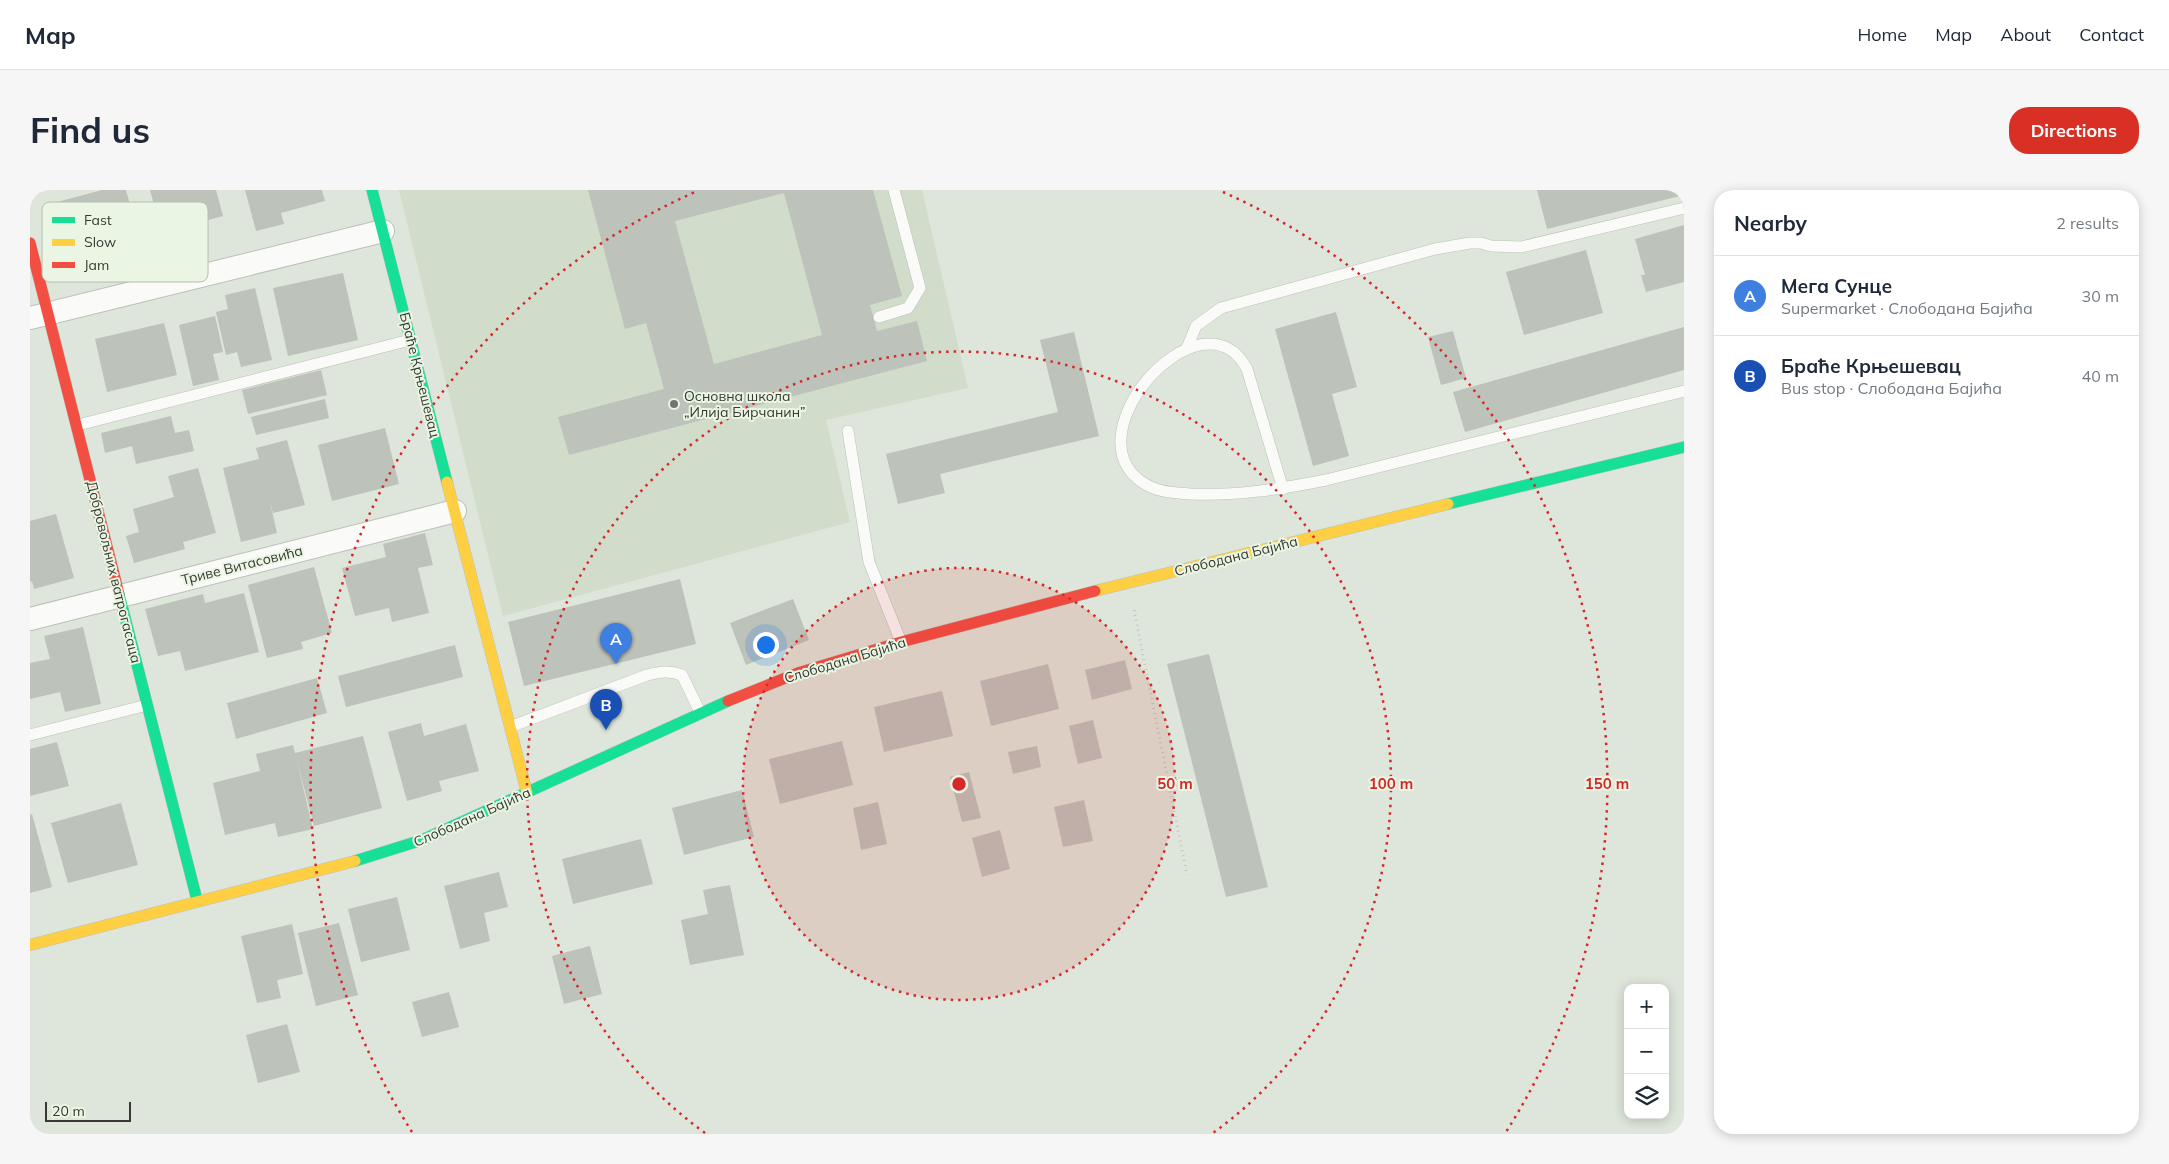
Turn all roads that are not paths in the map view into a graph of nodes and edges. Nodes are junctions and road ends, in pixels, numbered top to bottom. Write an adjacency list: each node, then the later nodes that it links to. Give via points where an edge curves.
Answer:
1 (372, 190): 4 (street, Браће Крњешевац)
2 (894, 190): 9 (lane, via 920,288 908,308)
3 (1684, 208): 11 (lane, via 1521,247 1470,243 1436,249 1221,308 1196,326)
4 (383, 231): 6 (street); 10 (street, Браће Крњешевац)
5 (30, 243): 8 (street, Добровољних ватрогасаца)
6 (208, 274)
7 (177, 282): 8 (street)
8 (40, 316): 13 (street, Добровољних ватрогасаца)
9 (879, 317)
10 (411, 340): 13 (lane); 17 (street, Браће Крњешевац)
11 (1187, 348): 16 (lane, via 1213,345 1234,351 1242,358); 16 (lane, via 1152,374 1127,412 1120,438 1126,462 1134,474 1153,488 1178,493 1210,495)
12 (1684, 391): 16 (lane)
13 (78, 425): 18 (street, Добровољних ватрогасаца)
14 (848, 432): 20 (lane, via 869,562)
15 (1684, 447): 20 (street, Слободана Бајића, via 1128,582)
16 (1283, 489)
17 (455, 511): 18 (street, Триве Витасовића); 23 (street, Браће Крњешевац)
18 (120, 596): 19 (street, Триве Витасовића); 21 (street, Добровољних ватрогасаца)
19 (30, 619)
20 (900, 642): 22 (street, Слободана Бајића, via 798,672)
21 (148, 705): 24 (lane); 26 (street, Добровољних ватрогасаца)
22 (700, 712): 23 (lane, via 682,675 661,672); 25 (street, Слободана Бајића)
23 (509, 728): 25 (street, Браће Крњешевац)
24 (30, 736)
25 (527, 793): 26 (street, Слободана Бајића, via 401,848)
26 (197, 900): 27 (street, Слободана Бајића)
27 (30, 945)

